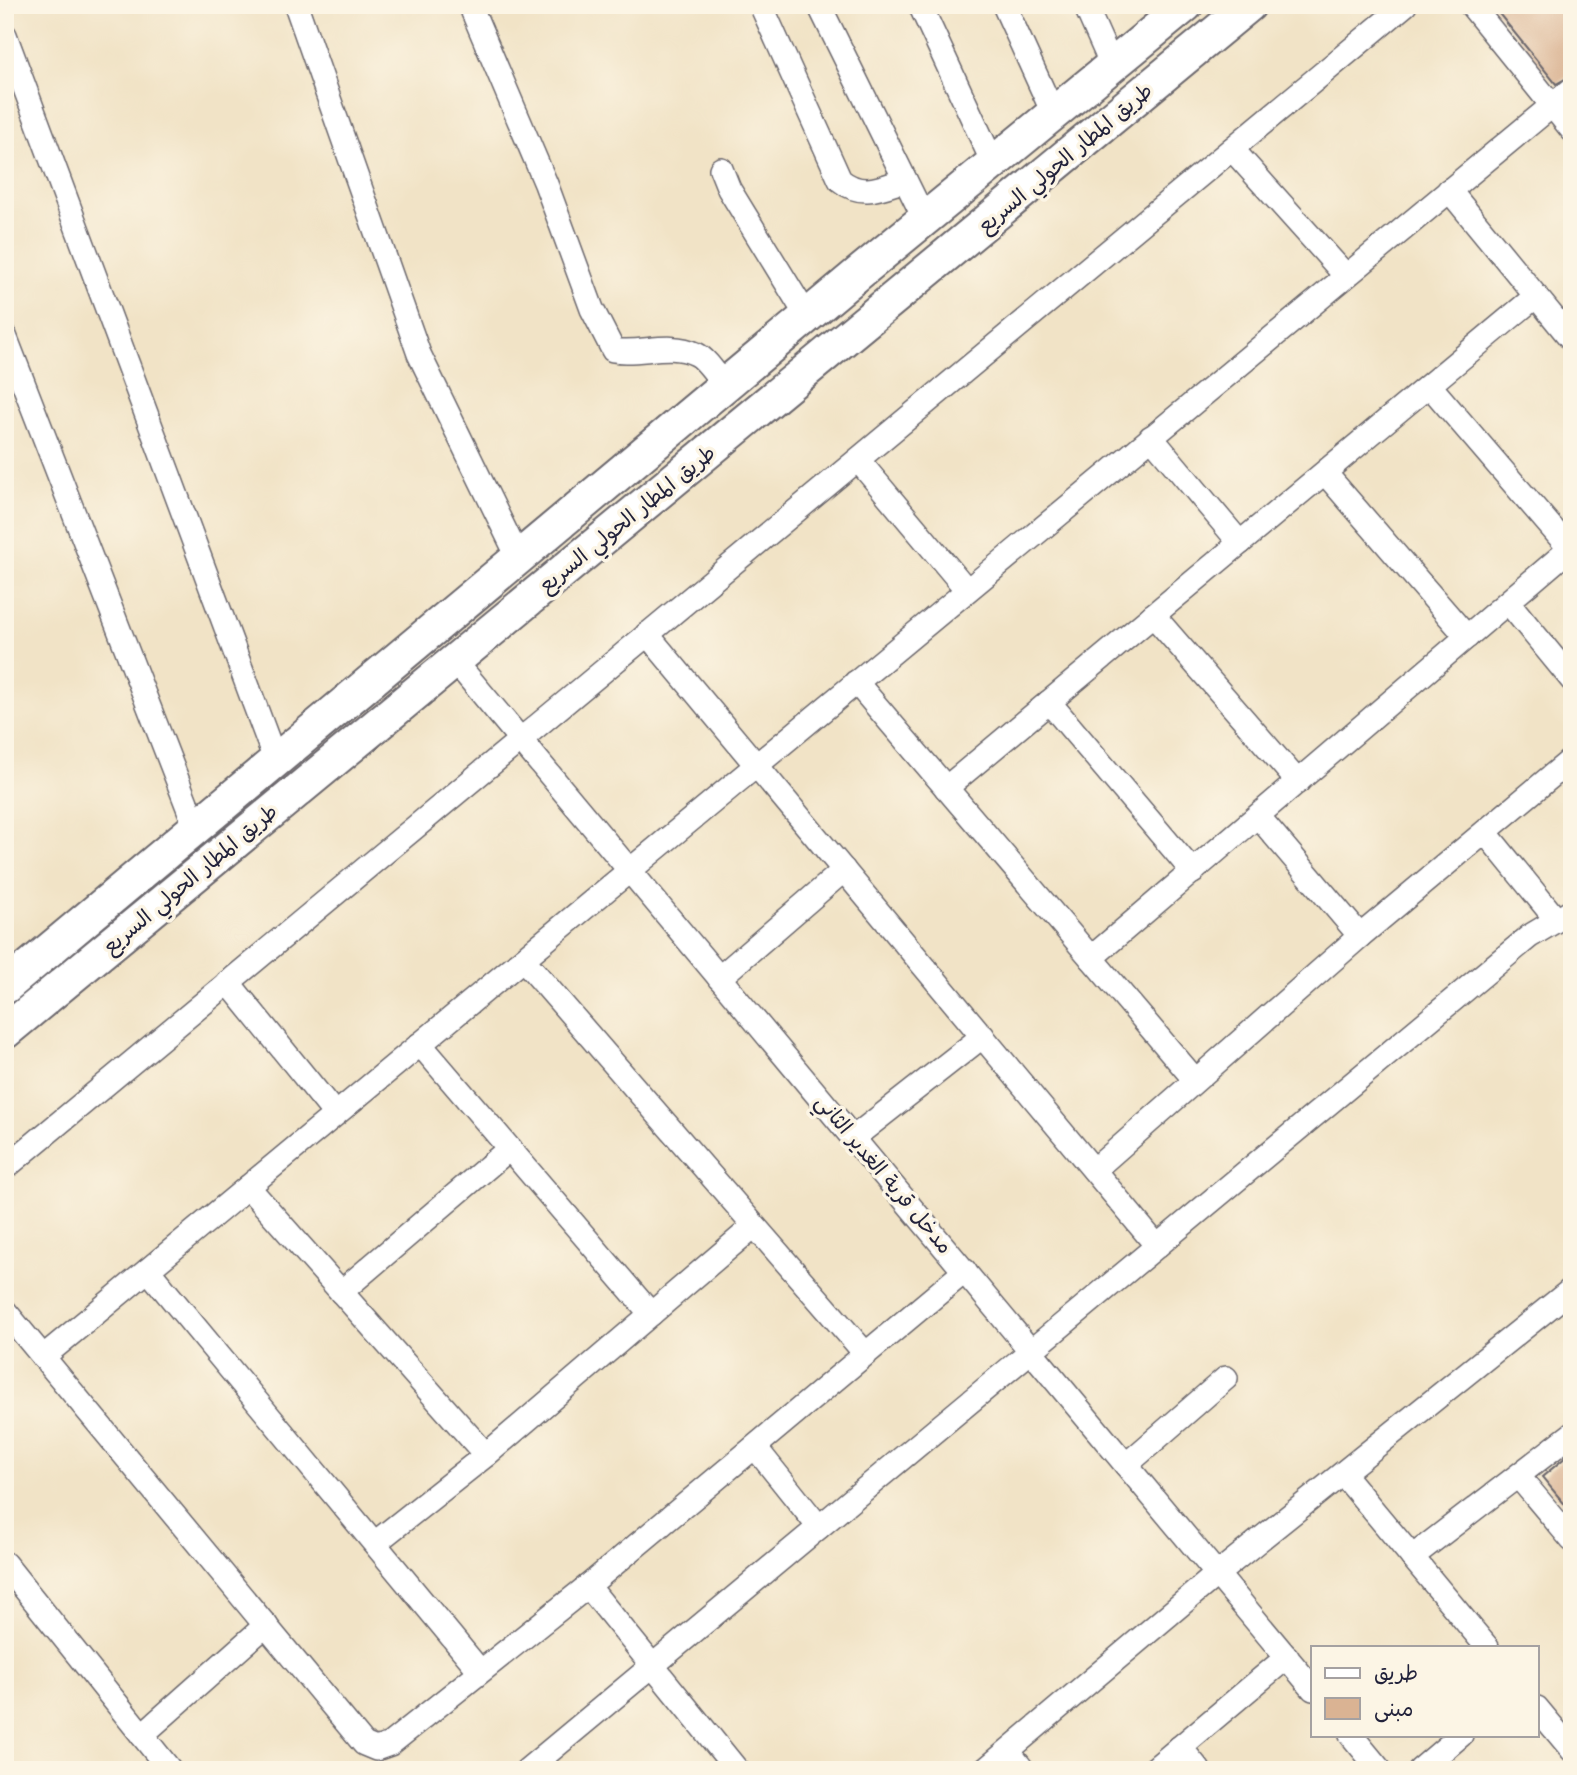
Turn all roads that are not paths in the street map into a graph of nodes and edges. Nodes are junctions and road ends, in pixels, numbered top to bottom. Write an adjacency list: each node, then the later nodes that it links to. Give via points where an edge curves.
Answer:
1 (296, 5): 39 (street, via 419,354)
2 (470, 5): 33 (street, via 546,184 592,309 613,350 632,353 662,347 697,354)
3 (761, 5): 21 (street, via 840,180 851,190 864,192)
4 (819, 5): 21 (street)
5 (920, 5): 19 (street)
6 (1004, 5): 16 (street)
7 (1085, 5): 13 (street)
8 (1249, 5): 27 (highway, طريق المطار الحولي السريع)
9 (1405, 5): 18 (street)
10 (1471, 5): 15 (street)
11 (1181, 7): 13 (highway, طريق المطار الحولي السريع)
12 (5, 36): 51 (street)
13 (1113, 68): 16 (highway, طريق المطار الحولي السريع)
14 (1572, 89): 15 (street)
15 (1551, 106): 17 (street); 22 (street)
16 (1054, 115): 19 (highway, طريق المطار الحولي السريع)
17 (1572, 131)
18 (1232, 149): 25 (street); 35 (street)
19 (994, 165): 23 (highway, طريق المطار الحولي السريع)
20 (721, 169): 28 (street)
21 (905, 180): 23 (street)
22 (1449, 190): 25 (street); 26 (street)
23 (926, 222): 24 (highway, طريق المطار الحولي السريع)
24 (859, 273): 27 (highway, via 867,294); 28 (highway, طريق المطار الحولي السريع)
25 (1346, 276): 34 (street)
26 (1536, 296): 30 (street); 32 (street)
27 (885, 307): 31 (highway, طريق المطار الحولي السريع)
28 (800, 324): 31 (highway); 33 (highway, طريق المطار الحولي السريع)
29 (5, 336): 56 (street)
30 (1572, 340)
31 (817, 364): 45 (highway, طريق المطار الحولي السريع)
32 (1430, 386): 36 (street); 38 (street)
33 (726, 387): 39 (highway, طريق المطار الحولي السريع)
34 (1152, 437): 37 (street); 40 (street)
35 (858, 460): 40 (street); 43 (street)
36 (1325, 473): 37 (street); 44 (street)
37 (1240, 543): 42 (street)
38 (1571, 548): 41 (street)
39 (519, 559): 51 (highway, طريق المطار الحولي السريع)
40 (967, 590): 47 (street)
41 (1508, 601): 44 (street); 46 (street)
42 (1153, 615): 48 (street); 53 (street)
43 (648, 634): 49 (street); 52 (street)
44 (1467, 637): 53 (street)
45 (454, 660): 49 (street, مدخل قرية الغدير الثاني); 68 (highway, طريق المطار الحولي السريع)
46 (1572, 680)
47 (856, 682): 52 (street); 54 (street)
48 (1049, 702): 54 (street); 60 (street)
49 (521, 740): 58 (street, مدخل قرية الغدير الثاني); 66 (street)
50 (1572, 760): 57 (street)
51 (276, 762): 56 (highway, طريق المطار الحولي السريع)
52 (756, 765): 58 (street); 59 (street)
53 (1298, 782): 55 (street)
54 (946, 788): 63 (street)
55 (1258, 816): 60 (street); 62 (street)
56 (196, 828): 67 (highway, طريق المطار الحولي السريع)
57 (1485, 832): 61 (street); 62 (street)
58 (629, 870): 64 (street); 65 (street, مدخل قرية الغدير الثاني)
59 (844, 870): 65 (street); 69 (street)
60 (1193, 872): 63 (street)
61 (1563, 915): 79 (street)
62 (1360, 936): 71 (street)
63 (1091, 958): 71 (street)
64 (523, 959): 70 (street); 78 (street)
65 (719, 978): 73 (street, مدخل قرية الغدير الثاني)
66 (228, 982): 72 (street); 75 (street)
67 (5, 987)
68 (5, 1032)
69 (983, 1036): 73 (street); 76 (street)
70 (420, 1044): 72 (street); 74 (street)
71 (1195, 1080): 76 (street)
72 (335, 1114): 77 (street)
73 (853, 1138): 81 (street, مدخل قرية الغدير الثاني)
74 (509, 1149): 83 (street); 85 (street)
75 (5, 1168)
76 (1094, 1170): 79 (street)
77 (248, 1187): 80 (street); 83 (street)
78 (754, 1226): 85 (street); 88 (street)
79 (1157, 1246): 87 (street)
80 (148, 1270): 89 (street); 99 (street)
81 (965, 1271): 87 (street, مدخل قرية الغدير الثاني); 88 (street)
82 (1572, 1289): 95 (street)
83 (341, 1292): 93 (street)
84 (5, 1311): 86 (street)
85 (651, 1314): 93 (street)
86 (14, 1339): 89 (street)
87 (1031, 1351): 94 (street, مدخل قرية الغدير الثاني); 97 (street)
88 (864, 1352): 92 (street)
89 (43, 1357): 104 (street)
90 (1226, 1378): 94 (street)
91 (1572, 1434): 96 (street)
92 (755, 1447): 97 (street); 103 (street)
93 (486, 1455): 99 (street)
94 (1126, 1465): 102 (street, مدخل قرية الغدير الثاني)
95 (1343, 1474): 100 (street); 102 (street)
96 (1519, 1477): 98 (street); 100 (street)
97 (819, 1527): 107 (street)
98 (1572, 1540)
99 (375, 1543): 108 (street)
100 (1412, 1557): 105 (street)
101 (5, 1564): 111 (street)
102 (1217, 1574): 106 (street, مدخل قرية الغدير الثاني); 116 (street)
103 (588, 1586): 107 (street); 108 (street)
104 (266, 1625): 108 (street, via 364,1744 376,1748 390,1744); 111 (street)
105 (1486, 1646)
106 (1287, 1657): 109 (street, مدخل قرية الغدير الثاني); 114 (street)
107 (653, 1665): 118 (street); 119 (street)
108 (480, 1671)
109 (1311, 1687)
110 (1538, 1708): 115 (street)
111 (142, 1735): 117 (street)
112 (1352, 1736): 124 (street)
113 (1460, 1736): 125 (street)
114 (1180, 1747): 122 (street); 123 (street)
115 (1572, 1750)
116 (1008, 1751): 120 (street); 121 (street)
117 (170, 1770)
118 (527, 1770)
119 (737, 1770)
120 (985, 1770)
121 (1023, 1770)
122 (1153, 1770)
123 (1199, 1770)
124 (1380, 1770)
125 (1420, 1770)

